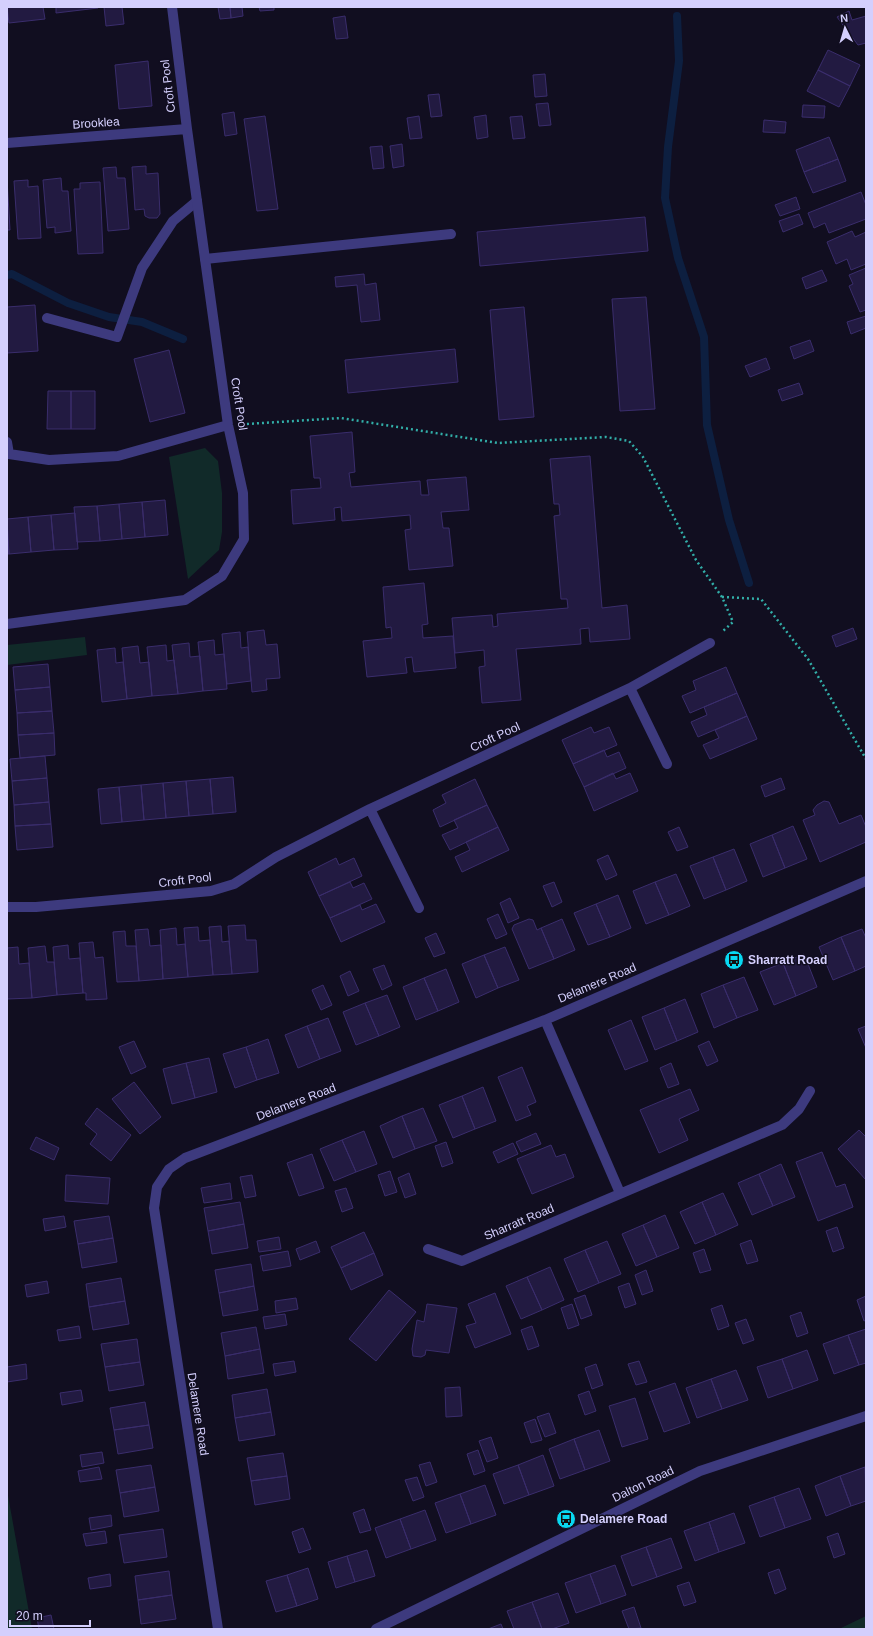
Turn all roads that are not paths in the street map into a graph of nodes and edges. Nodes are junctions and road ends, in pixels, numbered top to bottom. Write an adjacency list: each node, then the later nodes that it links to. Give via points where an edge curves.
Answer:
1 (172, 7): 2 (street, Croft Pool)
2 (187, 129): 3 (street, Brooklea); 4 (street, Croft Pool)
3 (7, 143)
4 (197, 201): 6 (street, Croft Pool); 7 (street, via 173,221 142,268 117,337)
5 (451, 234): 6 (street)
6 (205, 259): 8 (street, Croft Pool)
7 (47, 318)
8 (228, 425): 9 (street, via 118,456 49,460 9,454); 10 (street, Croft Pool, via 243,493 244,539 222,576 185,600)
9 (7, 442)
10 (7, 624)
11 (710, 643): 12 (street, Croft Pool)
12 (630, 688): 13 (street); 14 (street, Croft Pool)
13 (667, 764)
14 (370, 809): 16 (street, Croft Pool, via 276,858 234,884 211,891 36,907); 17 (street)
15 (866, 881): 18 (street, Delamere Road)
16 (7, 907)
17 (419, 908)
18 (545, 1020): 20 (street); 23 (street, Delamere Road, via 185,1158 169,1169 157,1187 154,1208)
19 (810, 1091): 20 (street, Sharratt Road, via 799,1109 782,1125)
20 (620, 1193): 21 (street, Sharratt Road, via 462,1261)
21 (428, 1248)
22 (866, 1416): 24 (street, Dalton Road, via 700,1471)
23 (218, 1629)
24 (376, 1629)

